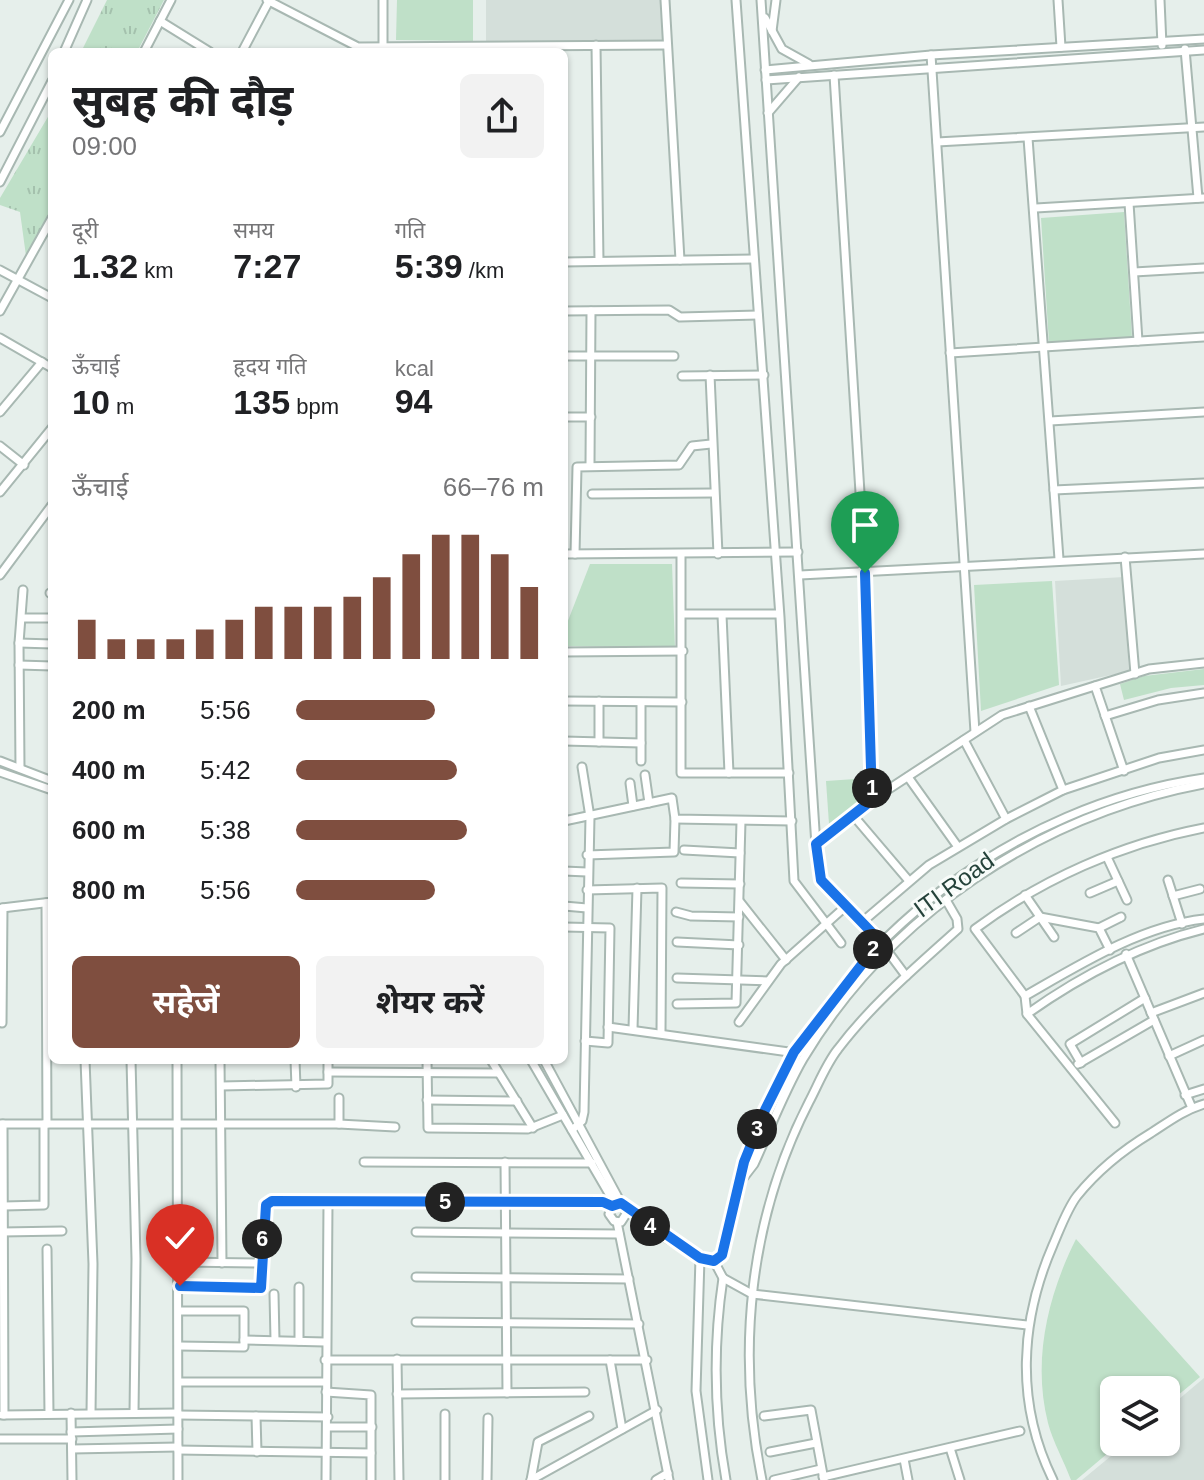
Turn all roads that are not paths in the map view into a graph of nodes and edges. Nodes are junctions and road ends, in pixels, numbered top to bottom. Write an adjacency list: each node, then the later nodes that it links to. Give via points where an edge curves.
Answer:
1 (69, 0): 41 (street)
2 (87, 0): 21 (street)
3 (171, 0): 13 (street)
4 (383, 0): 25 (street)
5 (665, 0): 19 (street)
6 (736, 0): 49 (street)
7 (761, 0): 12 (street)
8 (776, 0): 14 (street)
9 (1058, 0): 20 (street)
10 (1160, 0): 17 (street)
11 (268, 1): 24 (street); 25 (street, via 350,45)
12 (762, 12): 14 (street); 33 (street)
13 (160, 21): 22 (street); 23 (street)
14 (772, 31): 31 (street, via 782,49)
15 (1204, 39): 16 (street)
16 (1184, 40): 17 (street); 28 (street)
17 (1161, 41): 20 (street); 29 (street)
18 (596, 45): 19 (street); 26 (street); 51 (street)
19 (667, 45): 50 (street)
20 (1061, 47): 30 (street)
21 (66, 48)
22 (146, 48)
23 (204, 48)
24 (244, 48)
25 (383, 48): 26 (street)
26 (535, 48)
27 (1204, 50): 28 (street)
28 (1185, 51): 29 (street); 39 (street)
29 (1162, 52): 32 (street)
30 (931, 55): 31 (street); 32 (street)
31 (809, 64): 33 (street)
32 (931, 67): 34 (street); 43 (street)
33 (765, 70): 36 (street)
34 (834, 75): 35 (street); 103 (street)
35 (799, 77): 36 (street); 38 (street)
36 (766, 80): 38 (street)
37 (48, 89): 44 (street)
38 (768, 113): 93 (street)
39 (1192, 127): 40 (street); 42 (street); 45 (street)
40 (1204, 127)
41 (0, 132)
42 (1028, 138): 43 (street); 47 (street)
43 (937, 142): 66 (street)
44 (0, 182)
45 (1201, 198): 46 (street)
46 (1129, 203): 47 (street); 55 (street)
47 (1036, 208): 65 (street)
48 (48, 225): 56 (street)
49 (753, 259): 50 (street); 61 (street)
50 (680, 260): 51 (street)
51 (599, 261): 52 (street)
52 (568, 262)
53 (1204, 268): 55 (street)
54 (0, 270): 56 (street)
55 (1134, 272): 64 (street)
56 (17, 278): 57 (street); 58 (street)
57 (48, 296)
58 (0, 311)
59 (568, 311): 60 (street)
60 (591, 311): 61 (street); 68 (street)
61 (758, 315): 73 (street)
62 (1204, 337): 64 (street)
63 (0, 338): 70 (street)
64 (1138, 341): 65 (street)
65 (1045, 347): 66 (street); 79 (street)
66 (950, 353): 102 (street)
67 (568, 356): 68 (street)
68 (591, 356): 69 (street); 78 (street)
69 (674, 356)
70 (42, 362): 71 (street); 75 (street)
71 (48, 366)
72 (710, 375): 73 (street); 74 (street); 81 (street)
73 (764, 375): 94 (street)
74 (682, 376)
75 (0, 412)
76 (1204, 412): 79 (street)
77 (568, 417): 78 (street)
78 (591, 417): 83 (street)
79 (1050, 421): 86 (street)
80 (48, 433): 84 (street)
81 (711, 444): 83 (street, via 692,446 679,465); 88 (street)
82 (0, 446): 84 (street)
83 (590, 464): 91 (street, via 575,470)
84 (24, 465): 87 (street)
85 (1204, 483): 86 (street)
86 (1054, 490): 101 (street)
87 (0, 492)
88 (713, 493): 89 (street); 97 (street)
89 (592, 494)
90 (568, 509): 91 (street)
91 (575, 509): 96 (street)
92 (48, 510): 104 (street)
93 (798, 552): 94 (street); 105 (street)
94 (775, 553): 97 (street); 108 (street)
95 (568, 554): 96 (street)
96 (575, 554): 99 (street)
97 (718, 554): 99 (street)
98 (1204, 554): 100 (street)
99 (681, 555): 107 (street)
100 (1125, 557): 101 (street); 119 (street)
101 (1059, 559): 102 (street)
102 (965, 566): 103 (street); 128 (street)
103 (865, 573): 105 (street); 150 (street)
104 (0, 575)
105 (800, 575): 161 (street)
106 (23, 590): 110 (street)
107 (683, 614): 109 (street); 114 (street)
108 (779, 614): 109 (street); 141 (street)
109 (722, 615): 140 (street)
110 (23, 618): 111 (street); 112 (street)
111 (48, 618)
112 (19, 643): 113 (street); 117 (street)
113 (48, 644)
114 (683, 651): 115 (street); 124 (street)
115 (568, 652)
116 (1204, 663): 119 (street)
117 (19, 665): 118 (street); 137 (street)
118 (48, 666)
119 (1135, 674): 120 (street)
120 (1095, 686): 126 (street); 127 (street)
121 (1204, 693): 127 (street)
122 (568, 701): 123 (street)
123 (599, 701): 125 (street); 131 (street)
124 (682, 702): 125 (street); 140 (street, via 681,773)
125 (641, 703): 132 (street)
126 (1029, 706): 128 (street); 149 (street)
127 (1105, 716): 138 (street)
128 (975, 732): 129 (street)
129 (964, 740): 143 (street); 156 (street)
130 (568, 741): 131 (street)
131 (599, 742): 132 (street)
132 (641, 743): 135 (street)
133 (1204, 750): 138 (street)
134 (0, 761): 137 (street)
135 (641, 761)
136 (582, 767): 154 (street)
137 (20, 768): 145 (street)
138 (1124, 771): 149 (street)
139 (0, 772): 148 (street)
140 (729, 773): 141 (street)
141 (789, 773): 159 (street)
142 (645, 775): 151 (street)
143 (908, 777): 150 (street); 162 (street)
144 (1204, 778): 204 (street, ITI Road, via 1050,825 942,888)
145 (48, 779)
146 (630, 783): 152 (street)
147 (1204, 784): 182 (street, ITI Road, via 1156,794 1074,823 1015,852)
148 (48, 789)
149 (1063, 790): 156 (street)
150 (872, 800): 153 (street)
151 (649, 803): 152 (street); 155 (street, via 672,798)
152 (633, 806): 154 (street)
153 (852, 814): 161 (street); 170 (street)
154 (590, 817): 157 (street); 165 (street)
155 (675, 819): 158 (street); 165 (street, via 674,852)
156 (1006, 819): 162 (street)
157 (568, 820)
158 (741, 821): 159 (street); 164 (street)
159 (792, 821): 197 (street, via 794,881)
160 (1204, 828): 166 (street)
161 (816, 844): 187 (street, via 821,880)
162 (958, 847): 170 (street)
163 (684, 850): 164 (street)
164 (740, 853): 173 (street)
165 (587, 855): 168 (street)
166 (1107, 857): 171 (street); 180 (street)
167 (568, 871): 168 (street)
168 (587, 872): 178 (street)
169 (1168, 880): 181 (street)
170 (909, 881): 195 (street)
171 (1118, 881): 179 (street); 183 (street)
172 (681, 883): 173 (street)
173 (740, 884): 184 (street)
174 (637, 888): 175 (street); 178 (street); 229 (street)
175 (662, 888): 176 (street); 230 (street)
176 (672, 888)
177 (1200, 889): 181 (street)
178 (587, 890): 189 (street)
179 (1090, 893)
180 (1025, 895): 192 (street); 219 (street, via 975,929)
181 (1173, 896): 196 (street)
182 (946, 900): 210 (street, ITI Road); 213 (street, via 958,929)
183 (1127, 900)
184 (740, 902): 191 (street); 212 (street)
185 (48, 903): 188 (street)
186 (568, 906): 189 (street)
187 (845, 907): 195 (street); 197 (street)
188 (2, 908): 227 (street)
189 (587, 908): 199 (street)
190 (676, 912): 191 (street)
191 (739, 917): 207 (street)
192 (1040, 917): 200 (street); 202 (street); 203 (street)
193 (1121, 917): 200 (street)
194 (1204, 919): 196 (street)
195 (861, 923): 204 (street)
196 (1182, 924): 208 (street)
197 (824, 925): 206 (street); 212 (street)
198 (568, 927): 199 (street)
199 (587, 928): 228 (street, via 610,928); 232 (street)
200 (1099, 928): 209 (street)
201 (1204, 929): 211 (street)
202 (1016, 933)
203 (1054, 937)
204 (880, 941): 210 (street); 233 (street, ITI Road)
205 (677, 942): 207 (street)
206 (841, 943)
207 (739, 945): 216 (street)
208 (1122, 945): 209 (street); 211 (street)
209 (1110, 950): 219 (street)
210 (887, 953): 213 (street); 235 (street, ITI Road)
211 (1127, 956): 220 (street); 224 (street, via 1092,970)
212 (786, 960): 217 (street)
213 (906, 976): 300 (street, via 836,1051 800,1119 762,1224)
214 (48, 977): 263 (street)
215 (677, 978): 216 (street)
216 (737, 979): 217 (street); 221 (street)
217 (768, 981): 223 (street)
218 (1204, 993): 225 (street)
219 (1025, 996): 224 (street)
220 (1145, 998): 225 (street); 236 (street, via 1070,1044)
221 (736, 1003): 222 (street); 223 (street)
222 (677, 1004)
223 (750, 1004): 226 (street)
224 (1027, 1014): 247 (street)
225 (1152, 1016): 234 (street); 236 (street)
226 (739, 1022)
227 (2, 1023)
228 (608, 1027): 229 (street); 232 (street, via 608,1043)
229 (633, 1029): 230 (street)
230 (661, 1032): 233 (street)
231 (1204, 1040): 234 (street)
232 (585, 1041): 270 (street, via 584,1116)
233 (794, 1052): 235 (street); 275 (street, ITI Road, via 765,1110)
234 (1169, 1056): 254 (street)
235 (804, 1058): 275 (street, ITI Road)
236 (1081, 1063): 247 (street)
237 (85, 1064): 264 (street)
238 (131, 1064): 265 (street)
239 (177, 1064): 266 (street)
240 (220, 1064): 251 (street)
241 (295, 1064): 252 (street)
242 (328, 1064): 248 (street)
243 (427, 1064): 249 (street)
244 (493, 1064): 250 (street)
245 (533, 1064): 260 (street)
246 (546, 1064): 270 (street)
247 (1070, 1070): 261 (street)
248 (328, 1072): 249 (street); 252 (street, via 328,1084)
249 (427, 1072): 250 (street); 256 (street)
250 (498, 1073): 257 (street)
251 (221, 1086): 252 (street); 267 (street)
252 (296, 1087)
253 (1204, 1089): 254 (street)
254 (1185, 1095): 259 (street)
255 (339, 1098): 268 (street)
256 (427, 1100): 257 (street); 271 (street, via 428,1128)
257 (517, 1101): 271 (street)
258 (1204, 1104): 259 (street)
259 (1192, 1108): 306 (street, via 1131,1143 1076,1197 1043,1267)
260 (563, 1115): 270 (street); 271 (street)
261 (1115, 1123)
262 (1, 1124): 263 (street); 279 (street)
263 (46, 1124): 264 (street); 279 (street, via 44,1205)
264 (85, 1124): 265 (street); 327 (street, via 93,1264)
265 (131, 1124): 266 (street); 328 (street)
266 (177, 1124): 267 (street); 290 (street)
267 (221, 1124): 268 (street); 291 (street)
268 (339, 1124): 269 (street)
269 (395, 1127)
270 (576, 1127): 274 (street); 278 (street)
271 (533, 1128)
272 (364, 1162): 273 (street)
273 (505, 1162): 274 (street); 276 (street)
274 (592, 1163): 278 (street)
275 (743, 1178): 289 (street, ITI Road, via 722,1255)
276 (506, 1201): 277 (street); 278 (street); 285 (street)
277 (328, 1203): 292 (street, via 268,1202 262,1219); 310 (street)
278 (616, 1204): 280 (street); 281 (street, via 609,1214)
279 (4, 1206): 283 (street)
280 (628, 1211): 281 (street); 288 (street)
281 (617, 1222): 286 (street)
282 (62, 1231): 283 (street)
283 (2, 1232): 302 (street)
284 (416, 1232): 285 (street)
285 (506, 1233): 286 (street); 294 (street)
286 (619, 1234): 296 (street)
287 (47, 1249): 325 (street)
288 (700, 1258): 289 (street); 364 (street, via 696,1391)
289 (714, 1261): 295 (street)
290 (180, 1262): 291 (street); 297 (street)
291 (222, 1263): 292 (street)
292 (261, 1263): 297 (street, via 261,1288)
293 (416, 1277): 294 (street)
294 (508, 1277): 296 (street); 304 (street)
295 (723, 1278): 300 (street); 365 (street, via 716,1372)
296 (629, 1279): 305 (street)
297 (180, 1286): 301 (street)
298 (299, 1287): 309 (street)
299 (274, 1294): 308 (street)
300 (752, 1294): 306 (street); 366 (street, via 752,1410)
301 (180, 1311): 307 (street, via 244,1311); 311 (street)
302 (2, 1322): 312 (street)
303 (416, 1322): 304 (street)
304 (508, 1322): 305 (street); 315 (street)
305 (639, 1324): 317 (street)
306 (1027, 1325): 370 (street, via 1030,1408)
307 (244, 1340): 308 (street); 311 (street, via 244,1347)
308 (275, 1340): 309 (street)
309 (299, 1341): 310 (street)
310 (325, 1342): 314 (street)
311 (179, 1346): 318 (street)
312 (2, 1354): 331 (street)
313 (397, 1359): 314 (street); 315 (street); 323 (street)
314 (325, 1360): 319 (street)
315 (508, 1360): 316 (street); 322 (street)
316 (610, 1360): 317 (street); 340 (street)
317 (647, 1360): 324 (street)
318 (179, 1382): 319 (street); 329 (street)
319 (325, 1382): 320 (street)
320 (326, 1392): 335 (street); 338 (street, via 369,1393)
321 (585, 1392): 322 (street)
322 (507, 1393): 323 (street)
323 (397, 1394): 359 (street)
324 (657, 1410): 340 (street); 354 (street)
325 (49, 1413): 326 (street); 331 (street)
326 (71, 1413): 327 (street); 342 (street)
327 (91, 1413): 328 (street)
328 (134, 1413): 329 (street)
329 (178, 1414): 332 (street); 339 (street)
330 (445, 1414): 360 (street)
331 (2, 1415)
332 (256, 1416): 335 (street); 348 (street)
333 (589, 1416): 362 (street, via 538,1442)
334 (764, 1416): 344 (street, via 811,1410)
335 (328, 1417): 337 (street)
336 (488, 1418): 361 (street)
337 (328, 1427): 338 (street); 349 (street)
338 (372, 1427): 351 (street)
339 (178, 1429): 342 (street); 347 (street)
340 (622, 1429): 362 (street)
341 (1020, 1431): 345 (street)
342 (72, 1435): 343 (street); 346 (street)
343 (0, 1439)
344 (816, 1443): 350 (street); 353 (street)
345 (950, 1448): 352 (street); 369 (street)
346 (72, 1449): 347 (street); 355 (street)
347 (178, 1449): 348 (street); 356 (street)
348 (257, 1452): 349 (street)
349 (326, 1452): 351 (street); 357 (street)
350 (770, 1452)
351 (371, 1453): 358 (street)
352 (904, 1459): 353 (street); 368 (street)
353 (823, 1475): 367 (street)
354 (669, 1476): 363 (street)
355 (72, 1480)
356 (178, 1480)
357 (326, 1480)
358 (371, 1480)
359 (399, 1480)
360 (445, 1480)
361 (487, 1480)
362 (531, 1480)
363 (656, 1480)
364 (708, 1480)
365 (726, 1480)
366 (762, 1480)
367 (774, 1480)
368 (908, 1480)
369 (960, 1480)
370 (1053, 1480)

